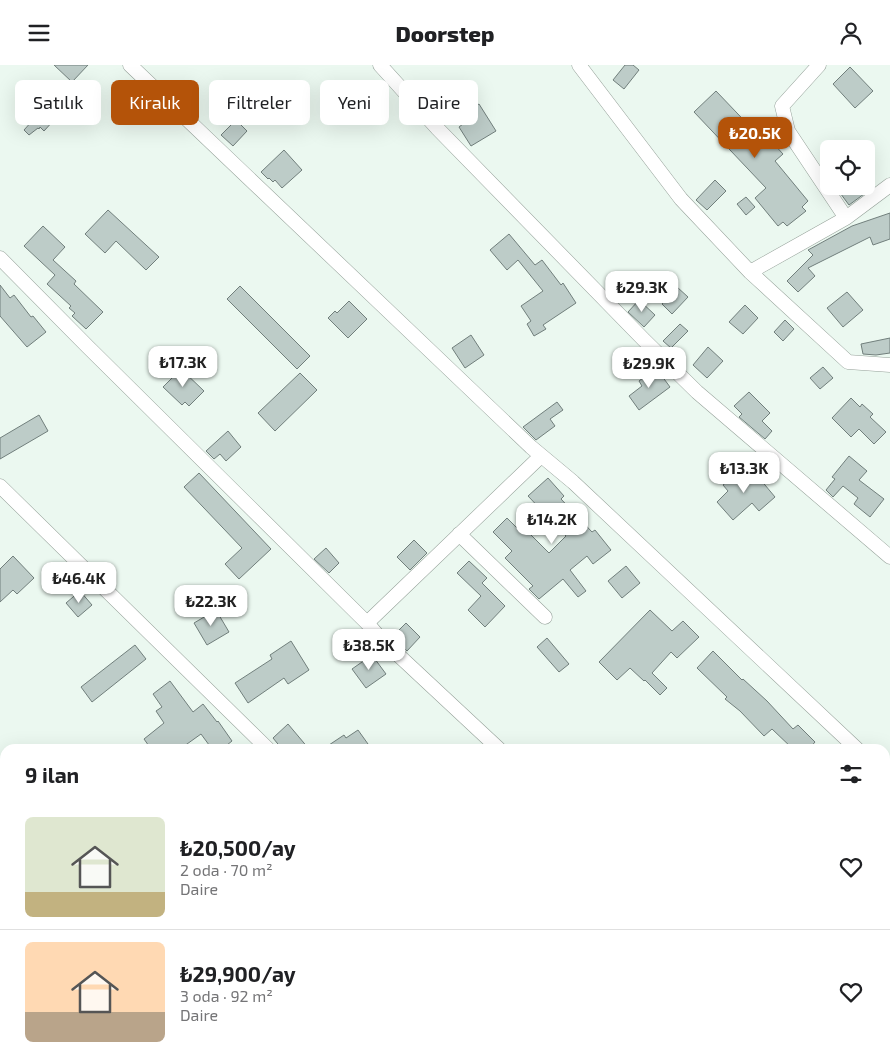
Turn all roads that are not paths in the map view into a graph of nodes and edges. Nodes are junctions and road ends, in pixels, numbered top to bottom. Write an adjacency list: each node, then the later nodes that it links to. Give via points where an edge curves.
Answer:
1 (130, 65): 10 (street)
2 (380, 65): 13 (street, via 444,135 690,386)
3 (580, 65): 8 (street, via 681,199)
4 (819, 65): 6 (street, via 782,106 788,131)
5 (890, 185): 6 (street)
6 (846, 217): 8 (street)
7 (0, 258): 15 (street)
8 (750, 272): 9 (street, via 848,362)
9 (890, 365)
10 (541, 456): 12 (street); 18 (street)
11 (0, 486): 16 (street)
12 (459, 534): 14 (street); 15 (street)
13 (890, 557)
14 (545, 617)
15 (367, 623): 17 (street)
16 (263, 744)
17 (494, 744)
18 (853, 744)

